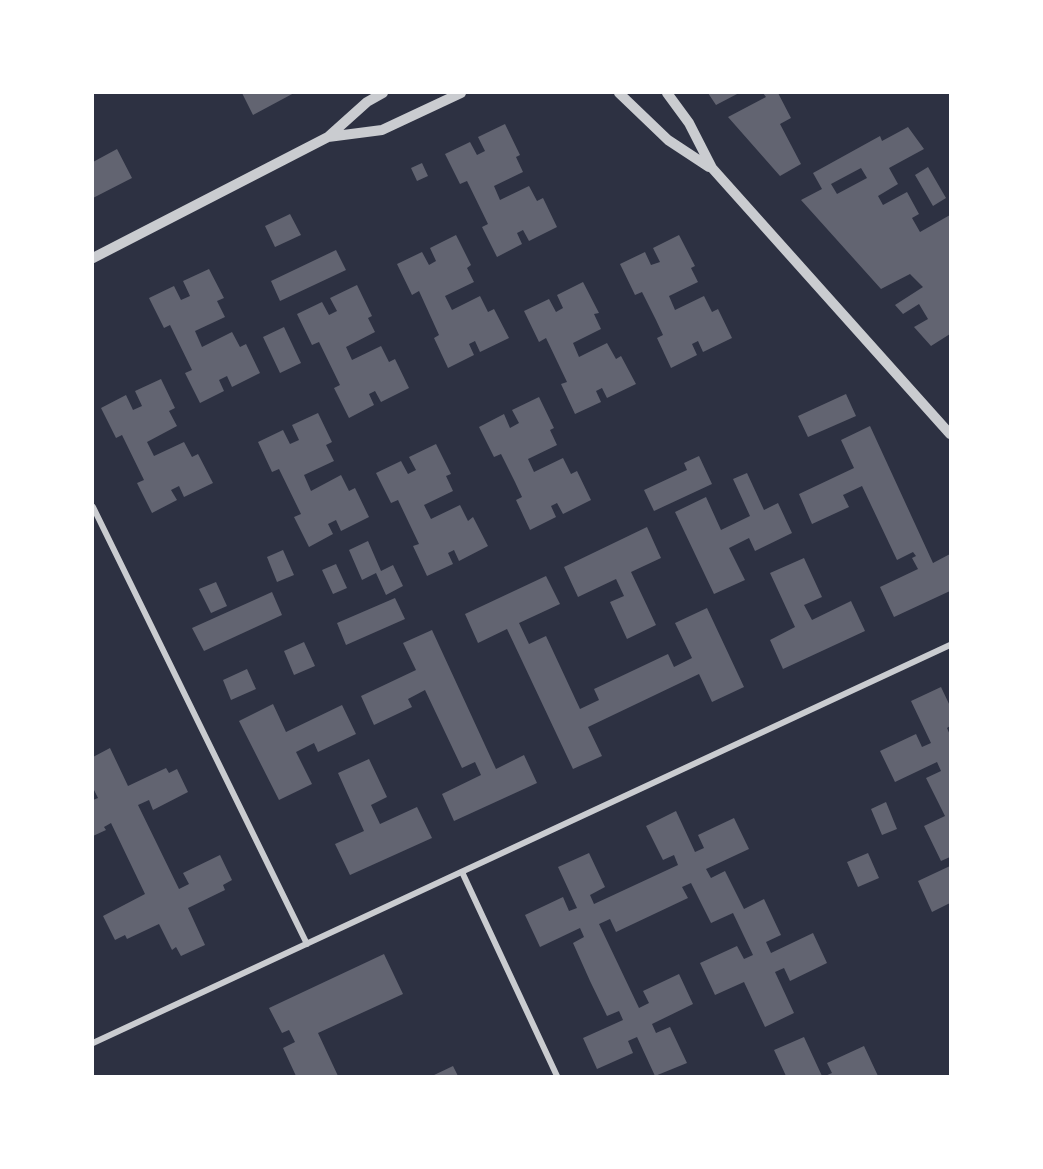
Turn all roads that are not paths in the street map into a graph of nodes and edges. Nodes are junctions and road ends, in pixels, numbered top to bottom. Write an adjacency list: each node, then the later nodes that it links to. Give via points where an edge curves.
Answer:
1 (383, 93): 5 (street)
2 (460, 93): 5 (street, via 382,130)
3 (620, 93): 6 (street, via 668,140)
4 (667, 93): 6 (street, via 689,123)
5 (328, 137): 7 (street)
6 (712, 168): 8 (street)
7 (93, 258)
8 (950, 434)
9 (93, 507): 12 (street)
10 (950, 645): 11 (street)
11 (462, 872): 12 (street); 14 (street)
12 (307, 944): 13 (street)
13 (93, 1043)
14 (557, 1076)

